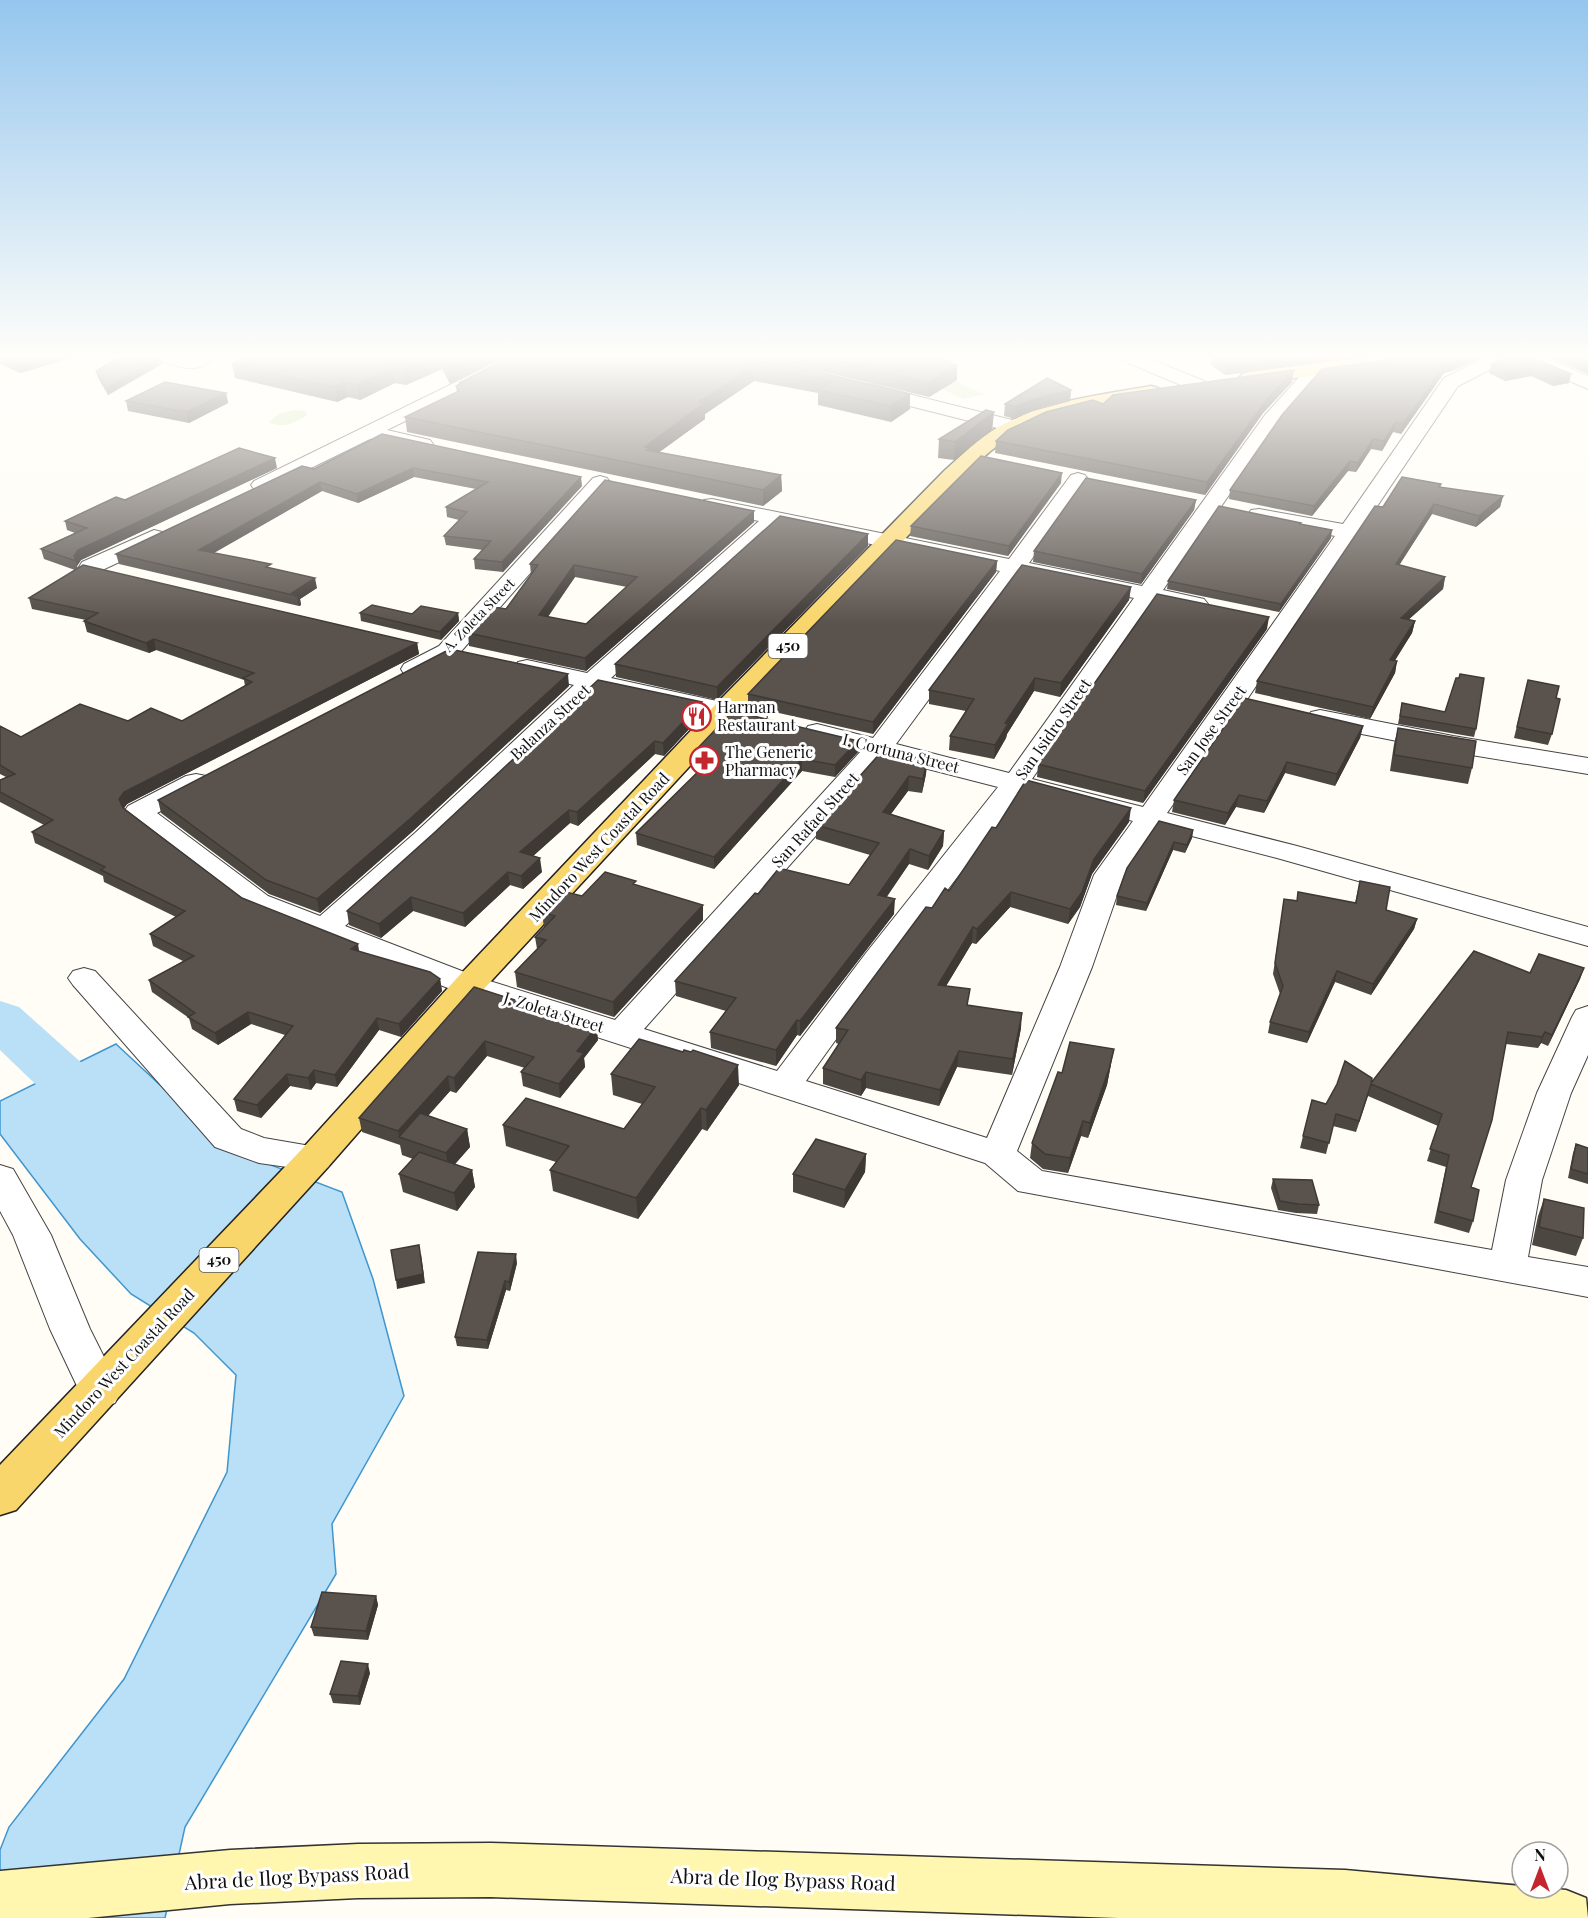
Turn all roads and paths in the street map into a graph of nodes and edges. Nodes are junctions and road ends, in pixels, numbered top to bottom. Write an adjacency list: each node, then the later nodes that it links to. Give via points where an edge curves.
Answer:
1 (343, 447): 9 (street)
2 (433, 447): 6 (street)
3 (989, 447): 15 (main road, Mindoro West Coastal Road / 450, via 985,459)
4 (1248, 447): 11 (street, San Isidro Street)
5 (1407, 447): 14 (street, San Jose Street)
6 (440, 448)
7 (1078, 479): 16 (street, San Rafael Street)
8 (600, 482): 21 (street, A. Zoleta Street)
9 (241, 495)
10 (694, 501): 12 (street)
11 (1200, 503): 14 (street); 18 (street, San Isidro Street)
12 (776, 517): 15 (street); 24 (street, Balanza Street)
13 (177, 526): 17 (street, via 90,567)
14 (1348, 532): 31 (street, San Jose Street, via 1273,620 1246,701)
15 (890, 541): 16 (street); 25 (main road, Mindoro West Coastal Road / 450)
16 (1014, 567): 18 (street); 27 (street, San Rafael Street)
17 (125, 575)
18 (1147, 594): 19 (street); 30 (street, San Isidro Street)
19 (1216, 608)
20 (413, 643): 21 (street)
21 (459, 653): 23 (street, A. Zoleta Street)
22 (504, 663): 24 (street, I. Cortuna Street)
23 (396, 678)
24 (593, 681): 25 (street, I. Cortuna Street); 32 (street, Balanza Street, via 425,840)
25 (726, 710): 27 (street, I. Cortuna Street); 35 (main road, Mindoro West Coastal Road / 450)
26 (1293, 712): 28 (street, via 1374,730)
27 (880, 747): 30 (street, I. Cortuna Street); 37 (street, San Rafael Street)
28 (1588, 766)
29 (219, 770): 32 (street, J. Zoleta Street, via 138,812 257,903)
30 (1016, 782): 31 (street, I. Cortuna Street); 38 (street, San Isidro Street)
31 (1149, 815): 33 (street, I. Cortuna Street); 39 (street, San Jose Street, via 1109,875 1076,967)
32 (324, 928): 35 (street, J. Zoleta Street)
33 (1588, 937)
34 (84, 978): 40 (street, via 228,1138)
35 (469, 985): 37 (street, J. Zoleta Street); 40 (main road, Mindoro West Coastal Road / 450)
36 (1588, 1017): 42 (street, via 1554,1093 1524,1180)
37 (622, 1033): 38 (street, J. Zoleta Street)
38 (785, 1085): 39 (street, J. Zoleta Street)
39 (998, 1154): 42 (street, via 1031,1182)
40 (308, 1166): 44 (main road, Mindoro West Coastal Road / 450)
41 (0, 1178): 44 (street, via 32,1235)
42 (1507, 1269): 43 (street)
43 (1588, 1282)
44 (100, 1391): 45 (main road, Mindoro West Coastal Road / 450)
45 (0, 1496)
46 (0, 1899): 47 (main road, Abra de Ilog Bypass Road, via 230,1877 491,1870 1345,1898)
47 (1566, 1918)

